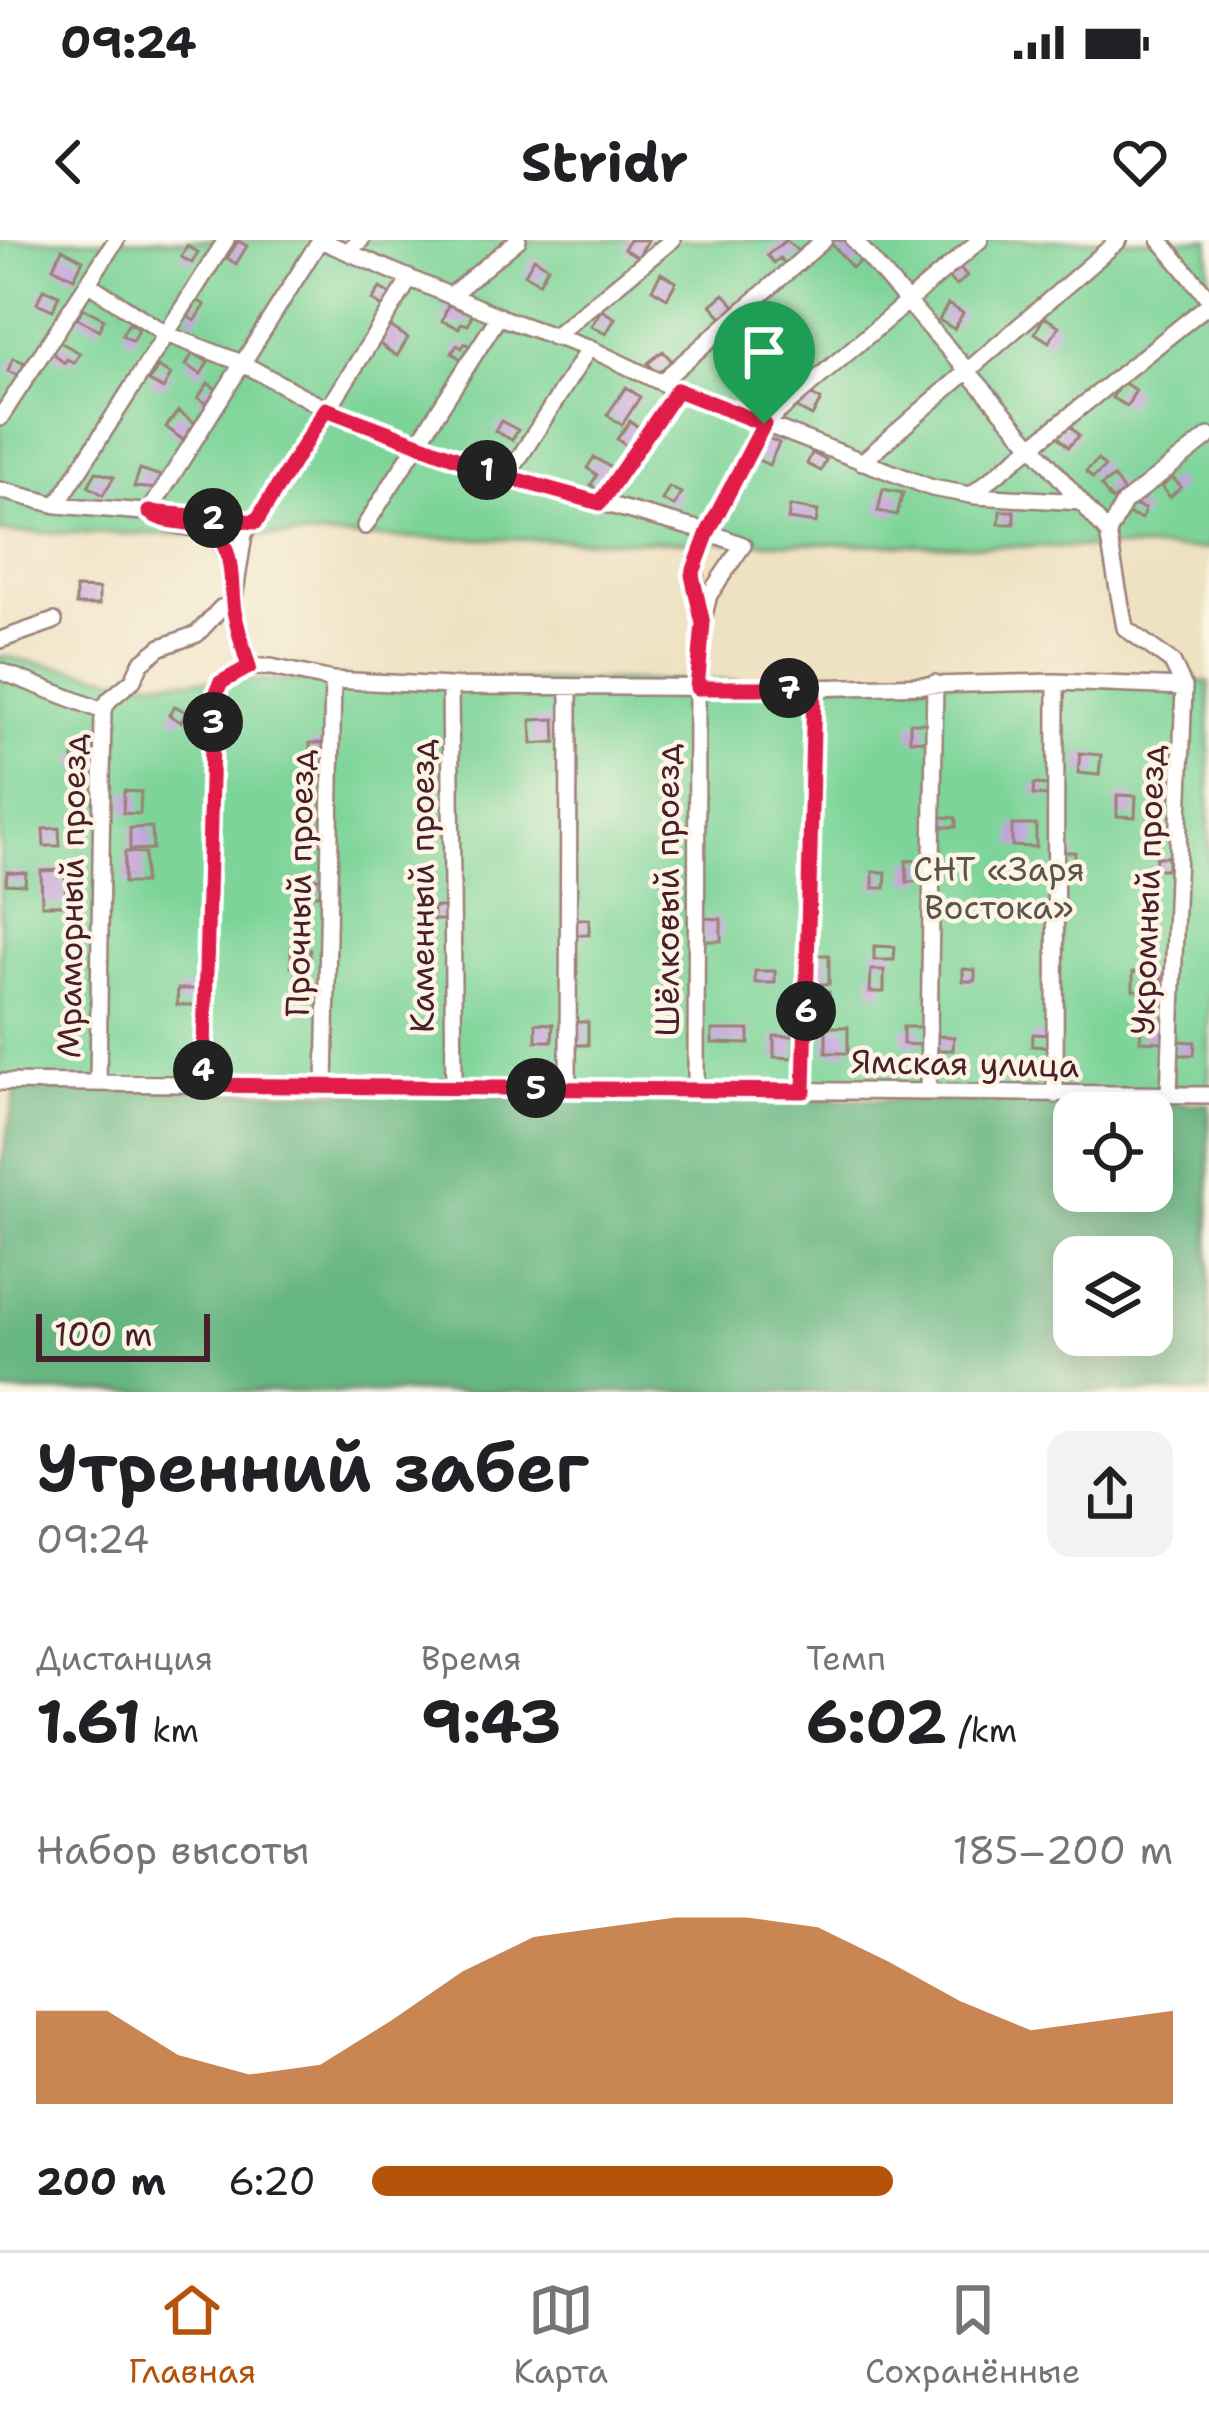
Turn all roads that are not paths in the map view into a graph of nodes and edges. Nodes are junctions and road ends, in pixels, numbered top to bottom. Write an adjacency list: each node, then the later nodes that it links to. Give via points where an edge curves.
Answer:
1 (116, 240): 14 (street)
2 (226, 240): 19 (street)
3 (320, 240): 12 (street); 22 (street)
4 (361, 240): 12 (street)
5 (518, 240): 15 (street)
6 (672, 240): 20 (street)
7 (824, 240): 24 (street)
8 (854, 240): 16 (street)
9 (980, 240): 16 (street)
10 (1119, 240): 23 (street)
11 (1160, 240): 17 (street)
12 (347, 251): 13 (street)
13 (410, 278): 15 (street); 26 (street)
14 (89, 284): 19 (street); 27 (street)
15 (452, 295): 18 (street)
16 (908, 298): 23 (street); 28 (street)
17 (1209, 301): 31 (street)
18 (499, 316): 20 (street); 30 (street)
19 (166, 334): 22 (street); 38 (street)
20 (553, 337): 21 (street)
21 (589, 348): 24 (street); 33 (street)
22 (242, 363): 26 (street); 39 (street)
23 (966, 371): 31 (street); 32 (street)
24 (661, 382): 25 (street)
25 (677, 390): 28 (street); 37 (street)
26 (326, 409): 30 (street); 40 (street)
27 (0, 418)
28 (764, 424): 32 (street); 42 (street)
29 (1209, 436): 43 (street, via 1124,503)
30 (418, 442): 33 (street); 41 (street)
31 (1035, 445): 35 (street); 36 (street)
32 (862, 462): 35 (street)
33 (507, 477): 37 (street)
34 (0, 490): 38 (street)
35 (971, 495): 36 (street)
36 (1082, 502): 43 (street)
37 (600, 503): 42 (street)
38 (58, 506): 39 (street)
39 (149, 512): 40 (street); 44 (street, via 221,540)
40 (254, 522): 44 (street)
41 (364, 526)
42 (708, 532): 47 (street, via 692,575); 47 (street, via 743,545 709,595)
43 (1108, 532): 56 (street, via 1125,628 1172,662)
44 (234, 580): 45 (street)
45 (233, 605): 49 (street); 59 (street, via 197,634 151,655)
46 (54, 621): 48 (street)
47 (703, 624): 57 (street, Шёлковый проезд)
48 (0, 640)
49 (249, 667): 51 (street); 62 (street, via 220,683 213,705)
50 (0, 671): 59 (street)
51 (333, 680): 54 (street); 64 (street, Прочный проезд)
52 (1056, 682): 53 (street); 56 (street); 69 (street)
53 (934, 683): 58 (street); 68 (street)
54 (450, 686): 55 (street); 63 (street, Каменный проезд)
55 (569, 687): 57 (street); 65 (street)
56 (1184, 687): 70 (street, Укромный проезд)
57 (697, 688): 58 (street); 66 (street, Шёлковый проезд)
58 (814, 688): 67 (street)
59 (103, 711): 61 (street, Мраморный проезд)
60 (0, 1082): 61 (street, Ямская улица)
61 (98, 1083): 62 (street, Ямская улица)
62 (203, 1085): 64 (street, Ямская улица)
63 (454, 1086): 64 (street, Ямская улица); 65 (street, Ямская улица)
64 (325, 1087)
65 (568, 1088): 66 (street, Ямская улица)
66 (696, 1091): 67 (street, Ямская улица)
67 (804, 1091): 68 (street, Ямская улица)
68 (928, 1092): 71 (street, Ямская улица)
69 (1054, 1092)
70 (1169, 1092)
71 (1053, 1095)
72 (1173, 1095): 73 (street, Ямская улица)
73 (1209, 1095)

